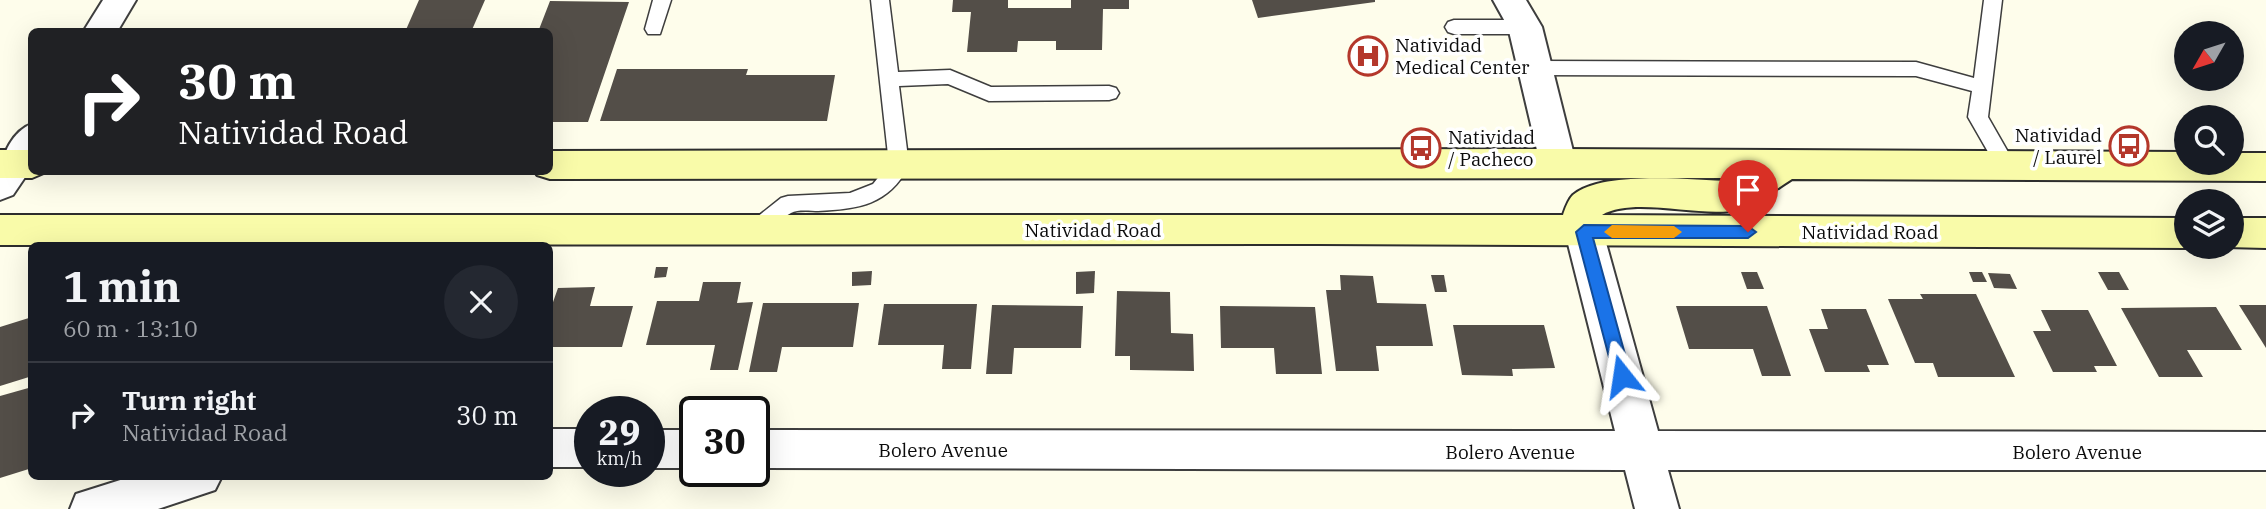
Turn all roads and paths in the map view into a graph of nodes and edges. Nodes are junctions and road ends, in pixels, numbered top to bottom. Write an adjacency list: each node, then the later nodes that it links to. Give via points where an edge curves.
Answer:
1 (120, 0): 7 (street)
2 (662, 0): 8 (lane)
3 (880, 0): 10 (lane)
4 (1993, 0): 11 (lane)
5 (1517, 14): 6 (lane); 9 (street)
6 (1454, 27)
7 (102, 28)
8 (654, 29)
9 (1536, 68): 11 (lane, via 1916,69); 13 (street)
10 (889, 79): 12 (lane, via 950,77 989,94); 16 (lane)
11 (1982, 87): 17 (lane, via 1978,117)
12 (1109, 93)
13 (1558, 163): 14 (main road); 16 (main road)
14 (1786, 164): 17 (main road); 21 (main road, via 1730,196 1600,197 1585,206 1581,215)
15 (553, 165): 16 (main road)
16 (899, 166): 20 (lane, via 880,190 850,201 788,204)
17 (2006, 166): 18 (main road)
18 (2266, 167)
19 (0, 230): 20 (main road, Natividad Road)
20 (754, 231): 21 (main road, Natividad Road)
21 (1584, 232): 22 (main road, Natividad Road); 29 (street)
22 (2174, 233)
23 (2244, 233): 24 (main road)
24 (2266, 233)
25 (553, 448): 26 (street)
26 (574, 448)
27 (770, 449): 29 (street, Bolero Avenue)
28 (2266, 451): 29 (street, Bolero Avenue)
29 (1643, 452): 32 (street)
30 (187, 480): 31 (street)
31 (92, 509)
32 (1657, 509)

